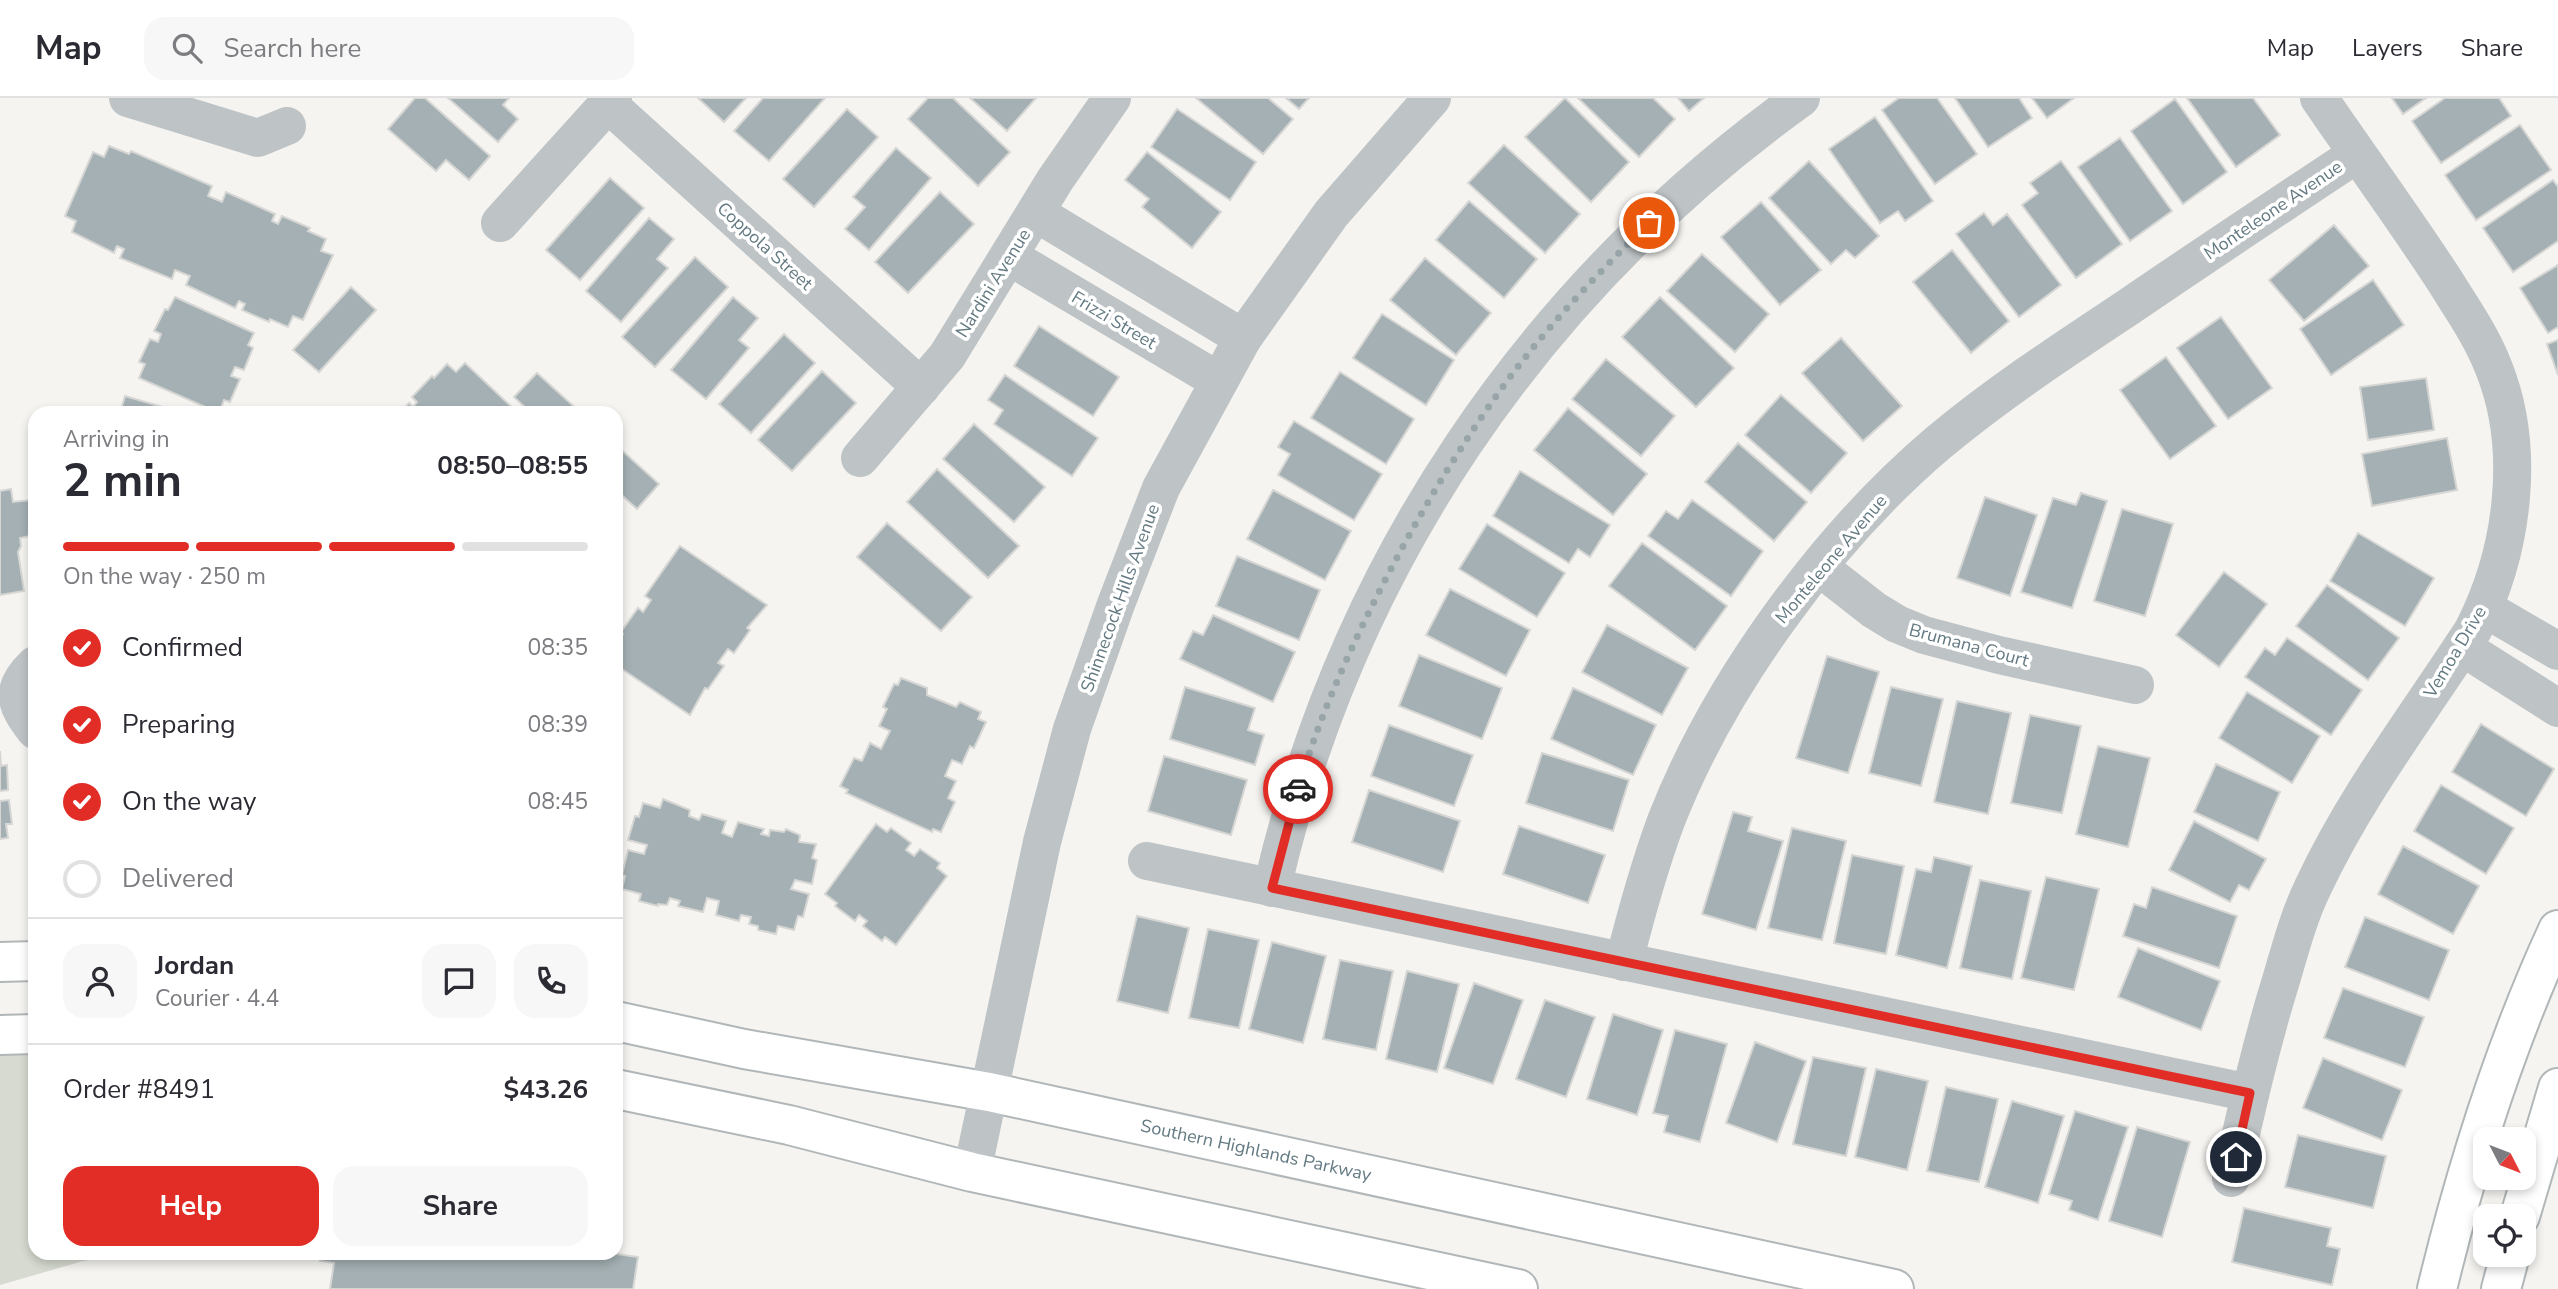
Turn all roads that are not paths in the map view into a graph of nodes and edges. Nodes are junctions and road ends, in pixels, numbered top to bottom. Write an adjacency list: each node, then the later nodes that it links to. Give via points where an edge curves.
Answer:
1 (128, 98): 7 (street, via 258,138)
2 (1112, 98): 9 (street, Nardini Avenue)
3 (1432, 98): 12 (street, Shinnecock Hills Avenue, via 1331,214)
4 (1801, 98): 25 (street, via 1665,207 1578,295 1493,400 1426,503 1360,629 1304,767)
5 (2319, 98): 8 (street, Vemoa Drive)
6 (611, 101): 10 (street); 14 (street, Coppola Street)
7 (287, 126)
8 (2357, 154): 16 (street, Monteleone Avenue, via 2007,388 1936,444 1872,506); 17 (street, Vemoa Drive, via 2475,329 2501,392 2512,471 2509,519)
9 (1036, 213): 11 (street, Nardini Avenue); 12 (street)
10 (500, 223)
11 (1010, 257): 13 (street, Frizzi Street); 14 (street, Nardini Avenue, via 947,356)
12 (1243, 338): 13 (street, Shinnecock Hills Avenue)
13 (1219, 381): 35 (street, Shinnecock Hills Avenue, via 1161,488 1073,729 1042,842)
14 (921, 387): 15 (street, Nardini Avenue)
15 (860, 458)
16 (1819, 567): 21 (street, Brumana Court, via 1897,625 1999,655); 29 (street, Monteleone Avenue, via 1773,627 1697,752 1666,821)
17 (2484, 608): 18 (street, Vemoa Drive); 19 (street)
18 (2462, 647): 22 (street); 36 (street, Vemoa Drive, via 2365,792 2313,888 2295,930)
19 (2558, 651)
20 (28, 673): 23 (street, via 17,693)
21 (2136, 685)
22 (2558, 708)
23 (28, 719)
24 (1147, 861): 25 (street)
25 (1272, 888): 29 (street)
26 (2558, 930): 43 (main road, via 2517,1022 2487,1108)
27 (28, 961): 28 (main road)
28 (0, 962)
29 (1624, 962): 36 (street)
30 (623, 1023): 35 (main road, Southern Highlands Parkway)
31 (28, 1034): 32 (main road)
32 (0, 1035)
33 (2558, 1088): 39 (main road)
34 (623, 1090): 37 (main road, via 789,1125)
35 (989, 1092): 37 (street, Shinnecock Hills Avenue); 42 (main road, Southern Highlands Parkway)
36 (2250, 1093): 38 (street, Vemoa Drive)
37 (972, 1172): 41 (main road)
38 (2231, 1178)
39 (2524, 1204)
40 (2507, 1267): 44 (main road)
41 (1518, 1289)
42 (1894, 1289)
43 (2437, 1289)
44 (2501, 1289)

